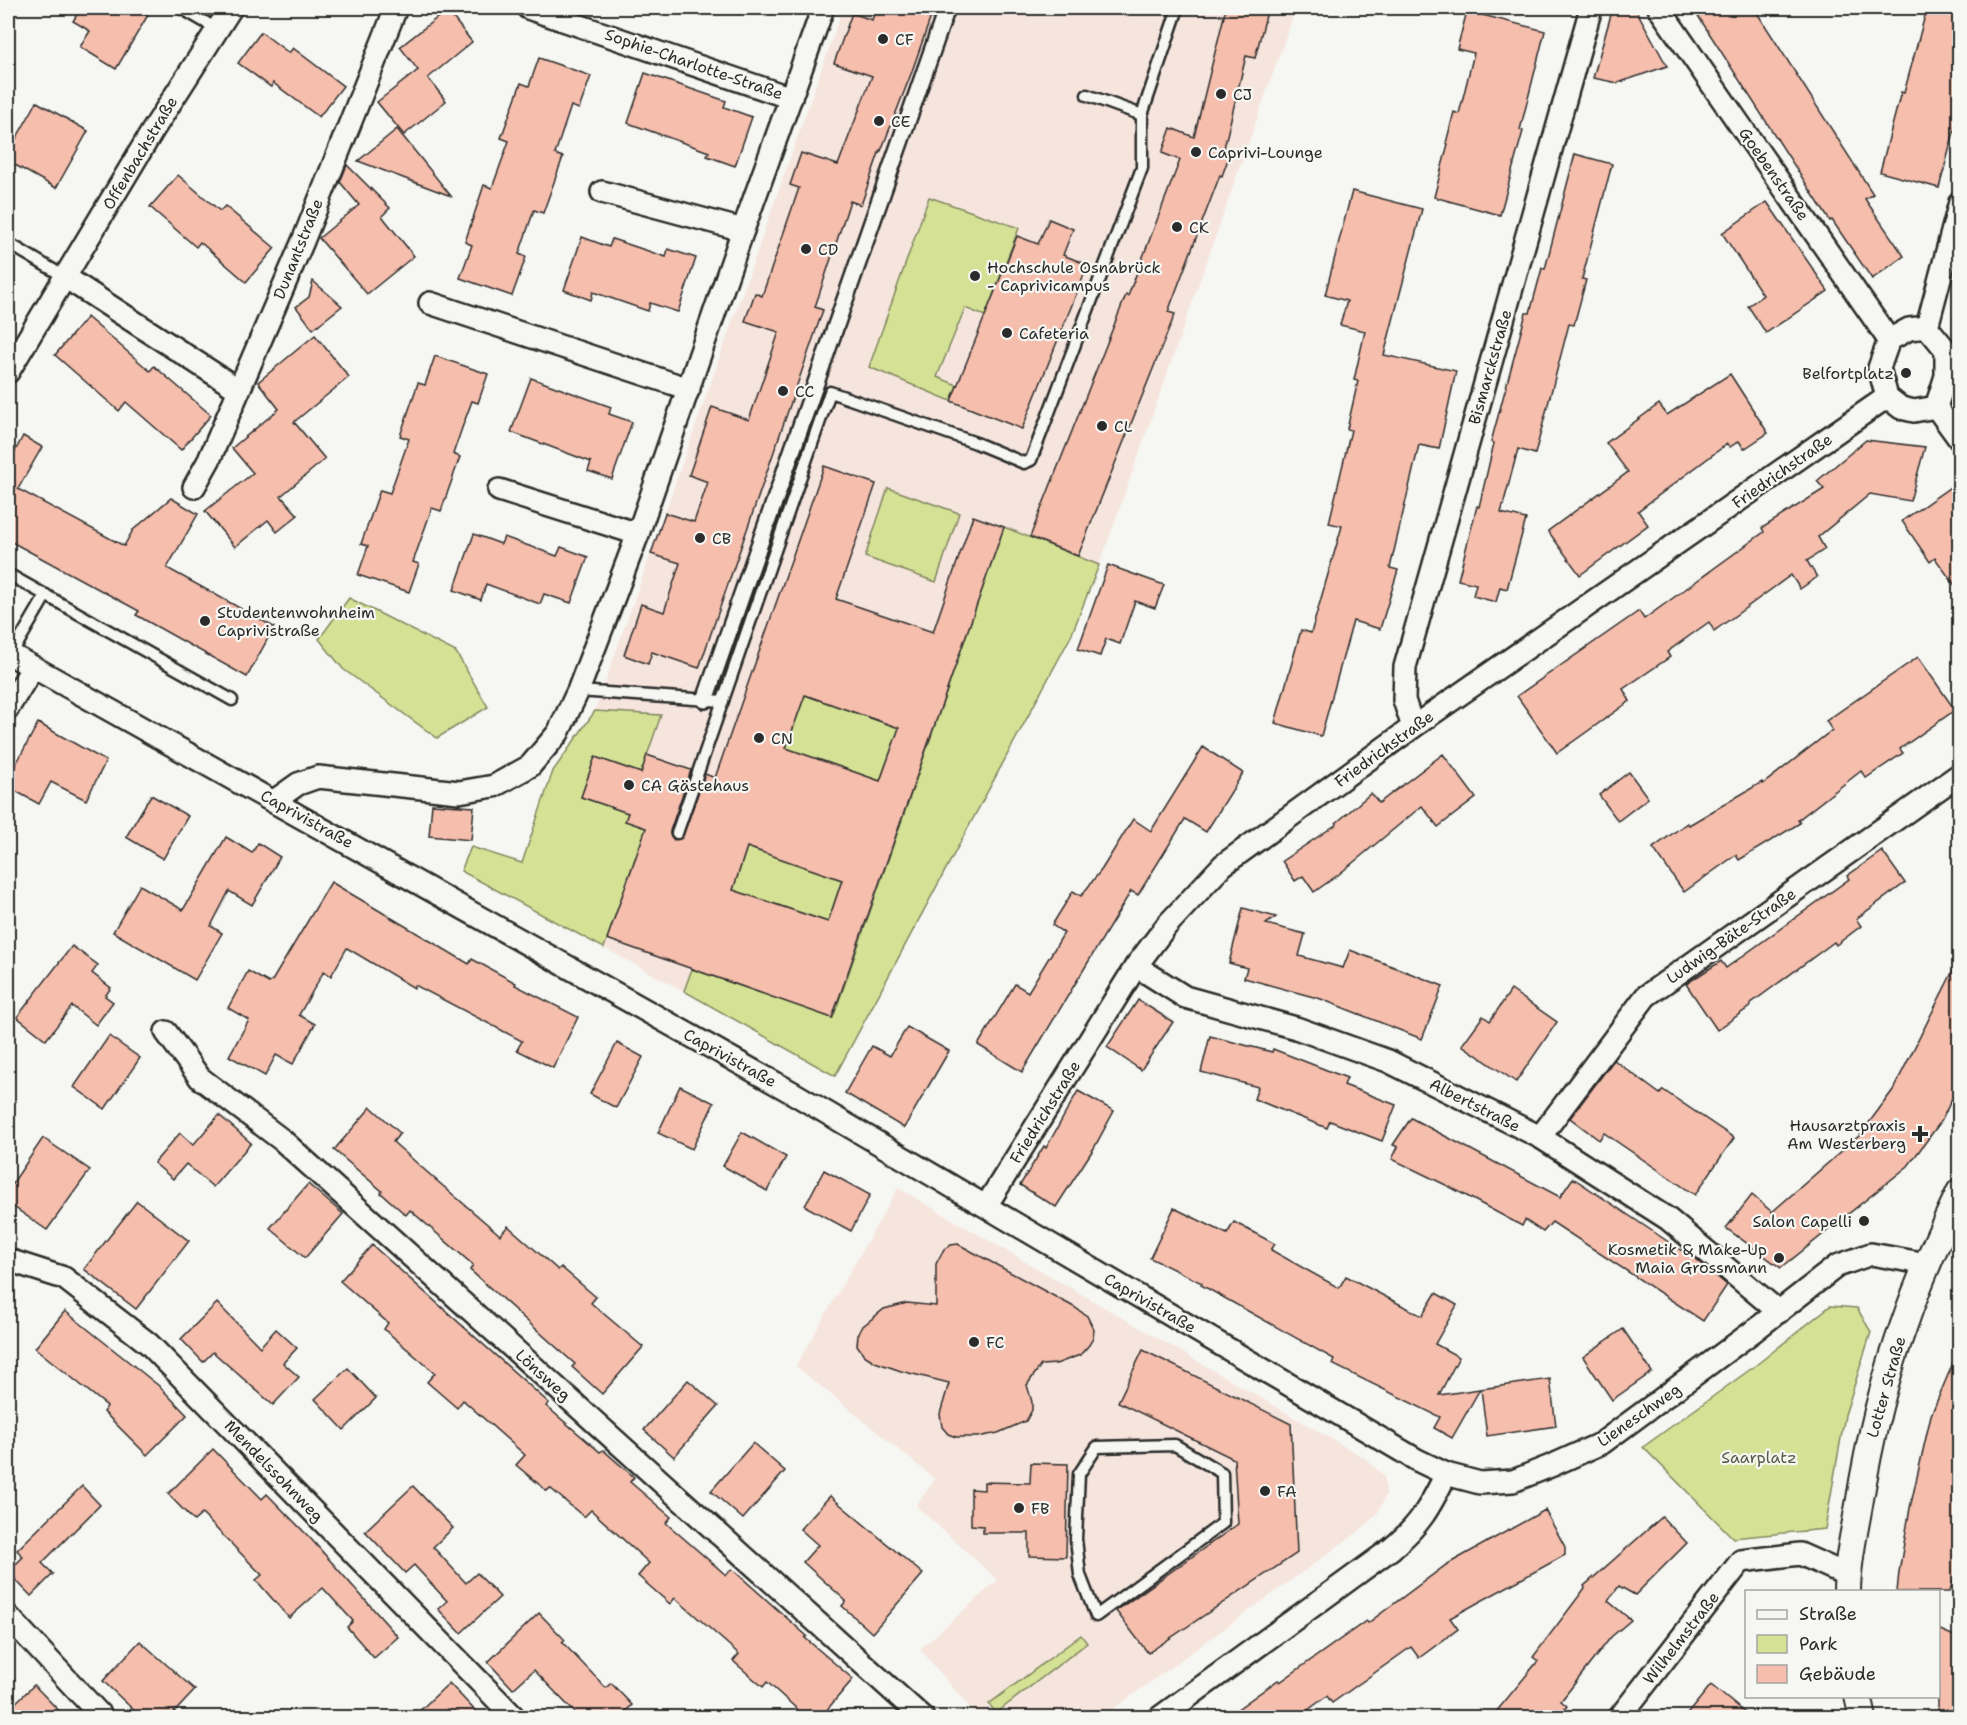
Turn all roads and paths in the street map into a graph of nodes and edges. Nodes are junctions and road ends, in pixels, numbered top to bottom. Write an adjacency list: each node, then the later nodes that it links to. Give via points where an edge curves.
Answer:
1 (181, 8): 10 (lane)
2 (231, 8): 10 (street, Offenbachstraße)
3 (396, 8): 25 (street, Dunantstraße, via 303,241)
4 (528, 8): 12 (street, Sophie-Charlotte-Straße)
5 (823, 8): 12 (street, Sophie-Charlotte-Straße)
6 (947, 8): 38 (street)
7 (1178, 8): 13 (lane)
8 (1591, 8): 41 (street, Bismarckstraße, via 1405,667 1404,700)
9 (1659, 8): 21 (street, Goebenstraße)
10 (217, 29): 18 (street, Offenbachstraße)
11 (1087, 95): 13 (lane)
12 (791, 98): 16 (street, Sophie-Charlotte-Straße)
13 (1142, 115): 39 (lane, via 1142,168 1031,460 1024,463 830,392)
14 (602, 192): 16 (street)
15 (1959, 202): 20 (street)
16 (743, 230): 24 (street, Sophie-Charlotte-Straße)
17 (8, 243): 18 (lane)
18 (65, 277): 23 (street, Offenbachstraße); 25 (street)
19 (430, 303): 24 (street)
20 (1927, 327): 21 (street, via 1909,329); 22 (street)
21 (1889, 340): 26 (street, via 1879,368)
22 (1953, 345): 27 (street)
23 (8, 372)
24 (689, 389): 31 (street, Sophie-Charlotte-Straße)
25 (238, 390): 29 (street, Dunantstraße)
26 (1887, 398): 27 (street, via 1914,411); 41 (street, Friedrichstraße)
27 (1936, 407): 28 (street)
28 (1959, 440)
29 (194, 487)
30 (499, 490): 31 (street)
31 (638, 534): 36 (street, Sophie-Charlotte-Straße)
32 (8, 574): 33 (lane)
33 (46, 595): 34 (lane); 37 (lane)
34 (9, 654): 35 (street, Caprivistraße)
35 (33, 667): 40 (street); 43 (street, Caprivistraße)
36 (578, 691): 38 (lane); 43 (street, Sophie-Charlotte-Straße, via 558,733 530,766 494,786 459,792 318,777 298,784)
37 (232, 700)
38 (705, 700): 39 (lane)
39 (723, 701): 44 (lane)
40 (8, 708)
41 (1413, 727): 45 (street, Friedrichstraße, via 1223,865 1167,925)
42 (1959, 774): 47 (street, Ludwig-Bäte-Straße, via 1646,996)
43 (274, 801): 49 (street, Caprivistraße)
44 (677, 833)
45 (1136, 966): 47 (street, Albertstraße, via 1185,998 1296,1028 1388,1060); 49 (street, Friedrichstraße)
46 (166, 1032): 60 (street, Lönsweg, via 200,1078 291,1148)
47 (1540, 1137): 52 (street, Albertstraße, via 1668,1219)
48 (1959, 1192): 51 (street, Lotter Straße)
49 (986, 1206): 53 (street, Caprivistraße)
50 (8, 1260): 59 (street, Mendelssohnweg, via 64,1278 149,1344)
51 (1927, 1264): 52 (street, Lieneschweg, via 1871,1254 1837,1266); 54 (street, Lotter Straße, via 1905,1321 1872,1437)
52 (1779, 1312): 53 (street, Lieneschweg, via 1602,1443 1513,1480 1480,1483)
53 (1446, 1474): 61 (street, via 1431,1506 1412,1532)
54 (1847, 1583): 62 (street, Wilhelmstraße, via 1800,1554 1741,1561)
55 (8, 1616): 58 (street)
56 (1096, 1616): 56 (lane, via 1223,1524 1222,1473 1175,1445 1097,1447 1079,1474 1076,1539 1080,1575)
57 (1858, 1698): 63 (street)
58 (103, 1718)
59 (515, 1718)
60 (923, 1718)
61 (1159, 1718)
62 (1619, 1718)
63 (1863, 1718)

